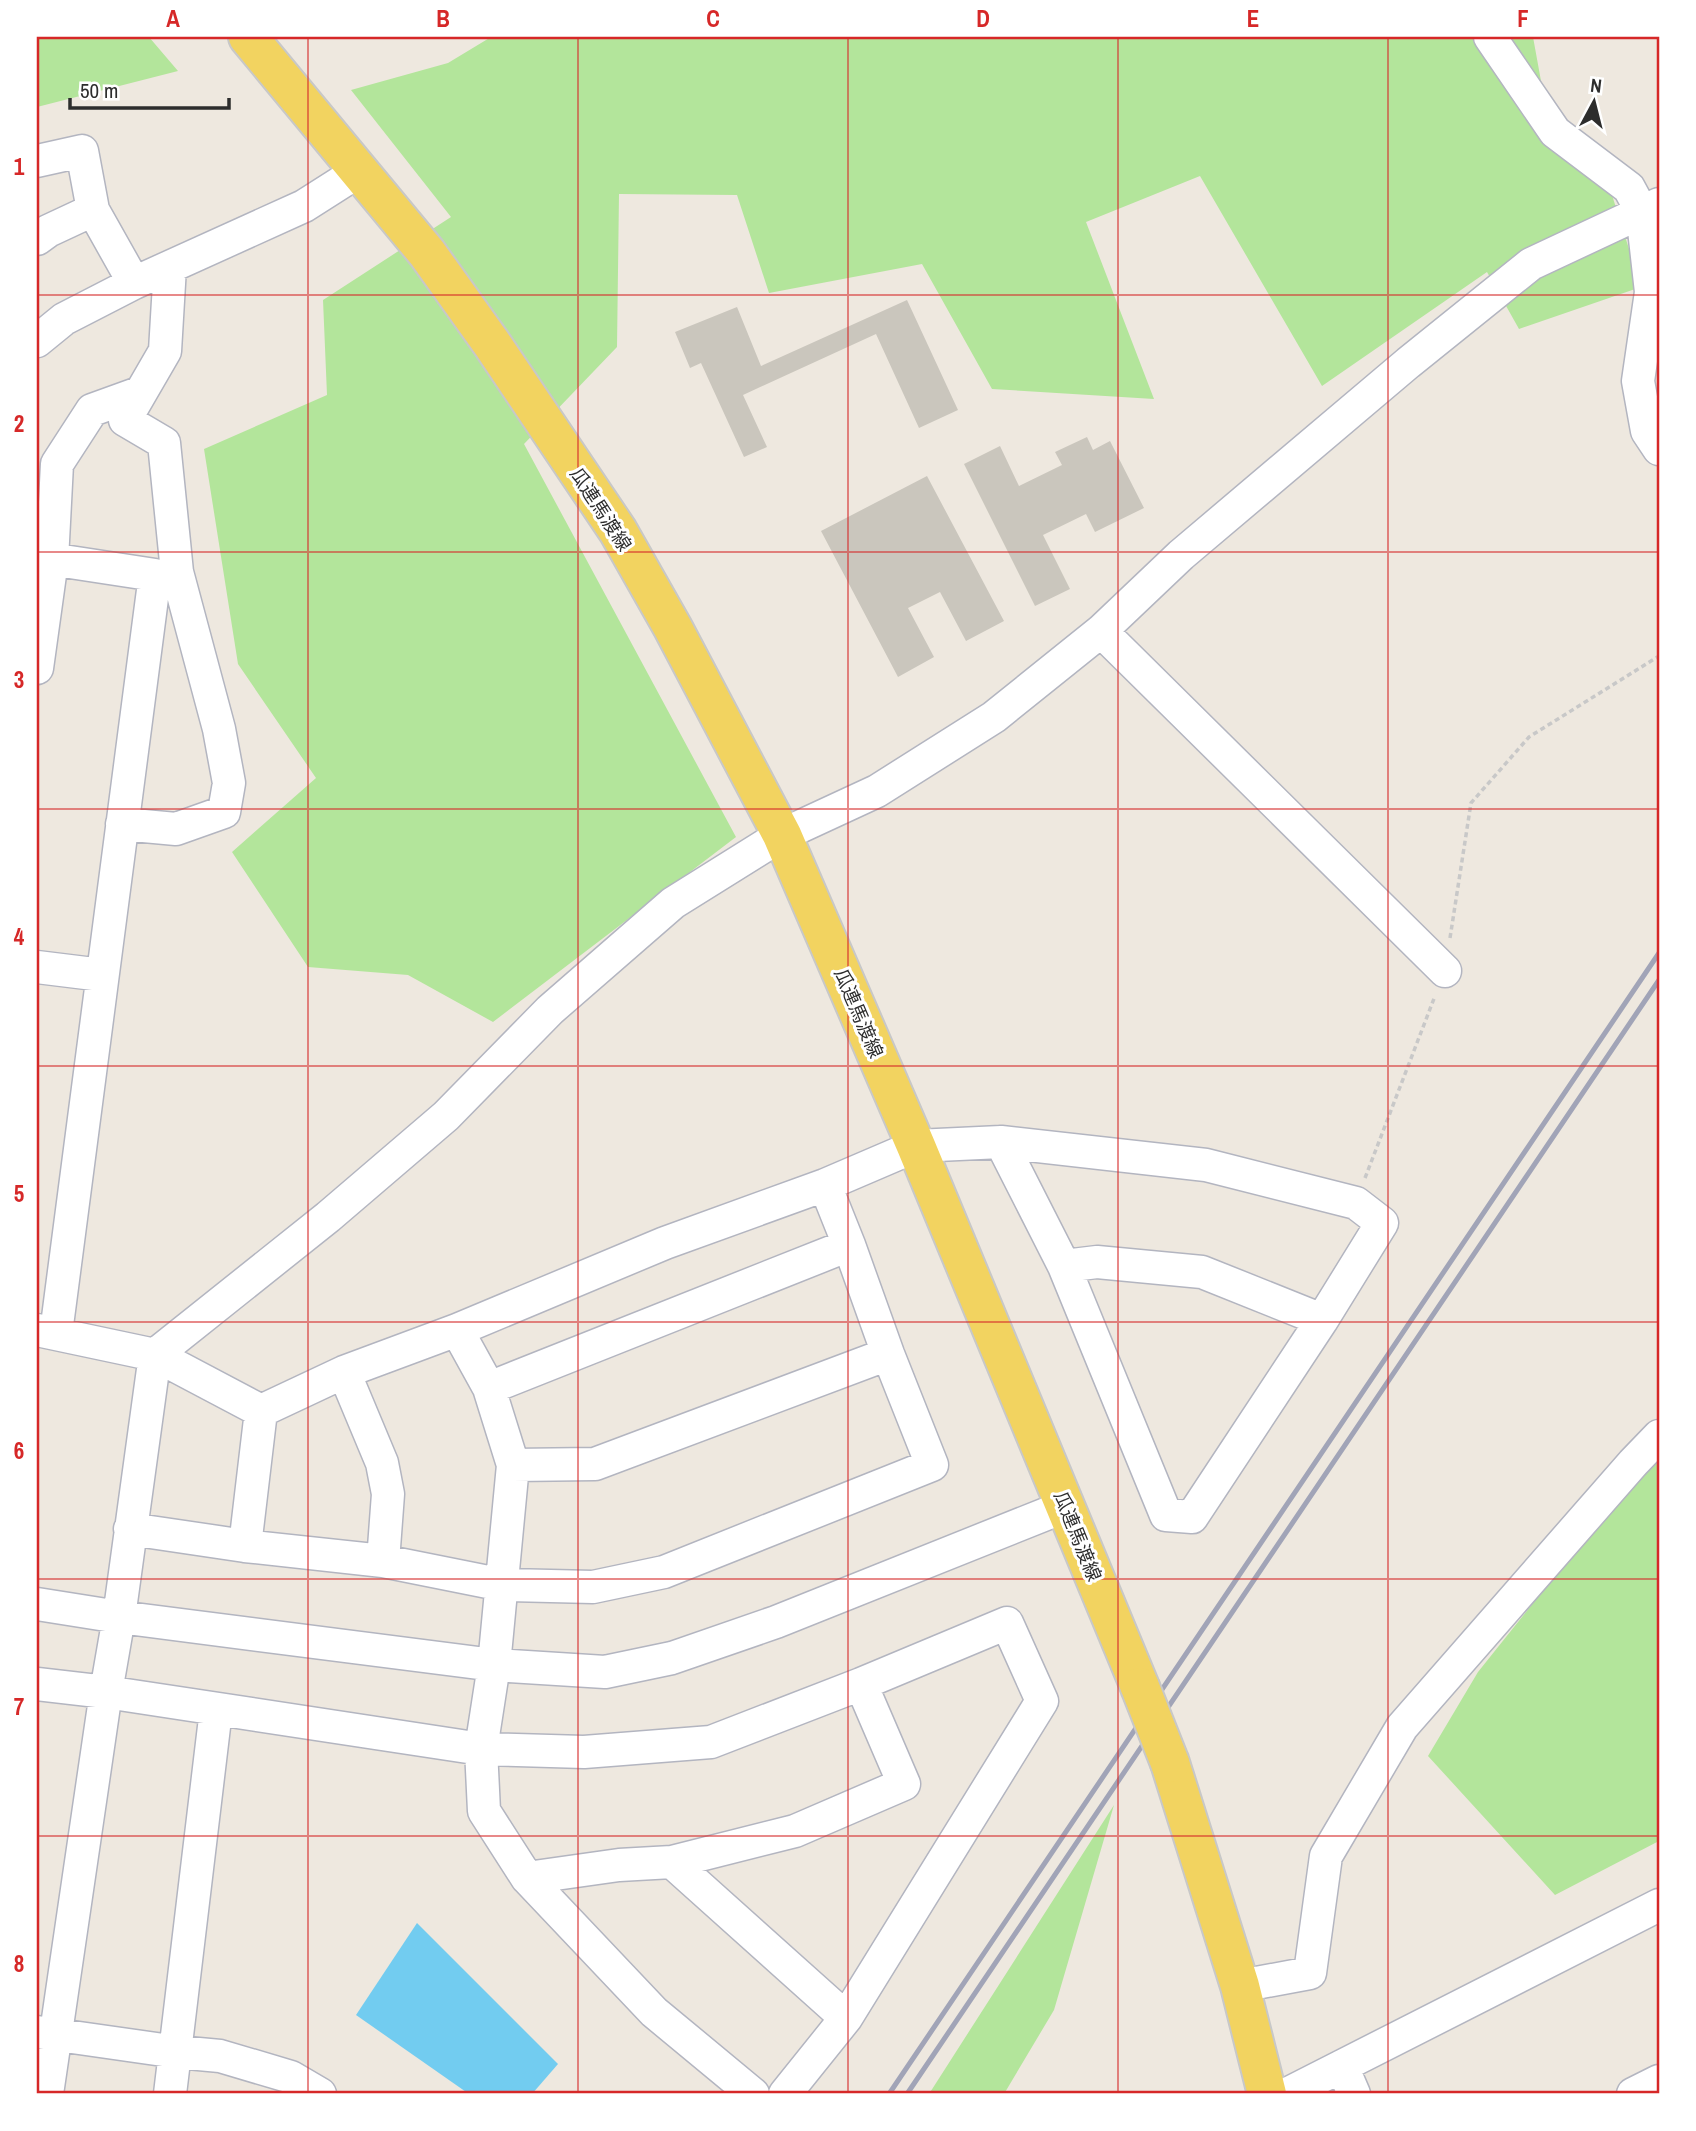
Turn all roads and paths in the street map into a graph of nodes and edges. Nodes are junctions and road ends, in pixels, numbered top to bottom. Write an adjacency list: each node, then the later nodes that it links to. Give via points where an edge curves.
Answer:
1 (248, 37): 4 (main road, 瓜連馬渡線)
2 (1490, 37): 5 (street, via 1555,132)
3 (37, 162): 6 (street, via 82,151)
4 (359, 171): 8 (street, via 304,206); 19 (main road, 瓜連馬渡線, via 427,253 618,531)
5 (1651, 208): 10 (street); 15 (street, via 1531,264 1181,555)
6 (93, 210): 7 (street); 9 (street)
7 (37, 239)
8 (170, 267): 9 (street); 12 (street, via 165,351)
9 (134, 283): 11 (street, via 64,319)
10 (1654, 309): 13 (street, via 1637,381 1647,431)
11 (37, 341)
12 (139, 393): 14 (street, via 92,410 57,464); 18 (street, via 125,420 164,443 177,572 229,783 224,812 176,829)
13 (1659, 449)
14 (44, 558): 17 (street); 18 (street, via 155,575)
15 (1101, 631): 19 (street, via 994,717 877,791); 21 (street)
16 (1659, 656): 21 (path, via 1529,737 1471,803)
17 (37, 668)
18 (122, 824): 22 (street)
19 (782, 835): 24 (main road, 瓜連馬渡線); 33 (street, via 673,903 550,1010 446,1116)
20 (37, 967): 22 (street)
21 (1445, 971): 26 (path)
22 (102, 975): 31 (street)
23 (1001, 1142): 24 (street); 26 (street, via 1206,1165); 28 (street)
24 (916, 1146): 25 (street); 39 (main road, 瓜連馬渡線)
25 (825, 1185): 27 (street); 30 (street, via 665,1243)
26 (1356, 1203): 29 (street, via 1382,1223)
27 (849, 1245): 32 (street); 35 (street)
28 (1064, 1266): 29 (street, via 1097,1262 1202,1272); 29 (street, via 1167,1515 1192,1517)
29 (1322, 1320)
30 (457, 1330): 34 (street); 35 (street)
31 (46, 1331): 33 (street)
32 (888, 1354): 38 (street, via 595,1464); 43 (street, via 932,1465 664,1572 593,1587)
33 (155, 1355): 36 (street); 40 (street)
34 (344, 1372): 36 (street); 42 (street, via 383,1463 388,1494)
35 (489, 1388): 38 (street)
36 (261, 1411): 41 (street)
37 (1659, 1436): 55 (street, via 1402,1727 1326,1856 1310,1973)
38 (513, 1465): 43 (street)
39 (1066, 1506): 46 (street, via 776,1622 672,1658 604,1672); 55 (main road, 瓜連馬渡線, bridge, via 1170,1763)
40 (130, 1529): 41 (street); 45 (street)
41 (245, 1546): 42 (street)
42 (383, 1561): 43 (street)
43 (503, 1585): 46 (street)
44 (37, 1604): 45 (street)
45 (119, 1617): 46 (street); 49 (street)
46 (494, 1665): 51 (street)
47 (37, 1684): 49 (street)
48 (861, 1684): 51 (street, via 711,1742 584,1752); 52 (street, via 904,1784 795,1831); 56 (street, via 1007,1623 1042,1701)
49 (106, 1692): 50 (street); 57 (street)
50 (216, 1710): 51 (street); 58 (street)
51 (481, 1749): 53 (street, via 484,1811)
52 (671, 1862): 53 (street); 56 (street)
53 (527, 1878): 64 (street, via 654,2012)
54 (1659, 1905): 59 (street)
55 (1240, 1986): 66 (main road, 瓜連馬渡線)
56 (845, 2018): 65 (street)
57 (47, 2033): 58 (street); 61 (street)
58 (177, 2052): 62 (street); 63 (street, via 220,2056 291,2077)
59 (1348, 2080): 67 (street)
60 (1659, 2081): 68 (street)
61 (47, 2094)
62 (170, 2094)
63 (320, 2094)
64 (753, 2094)
65 (785, 2094)
66 (1267, 2094)
67 (1287, 2094)
68 (1633, 2094)

